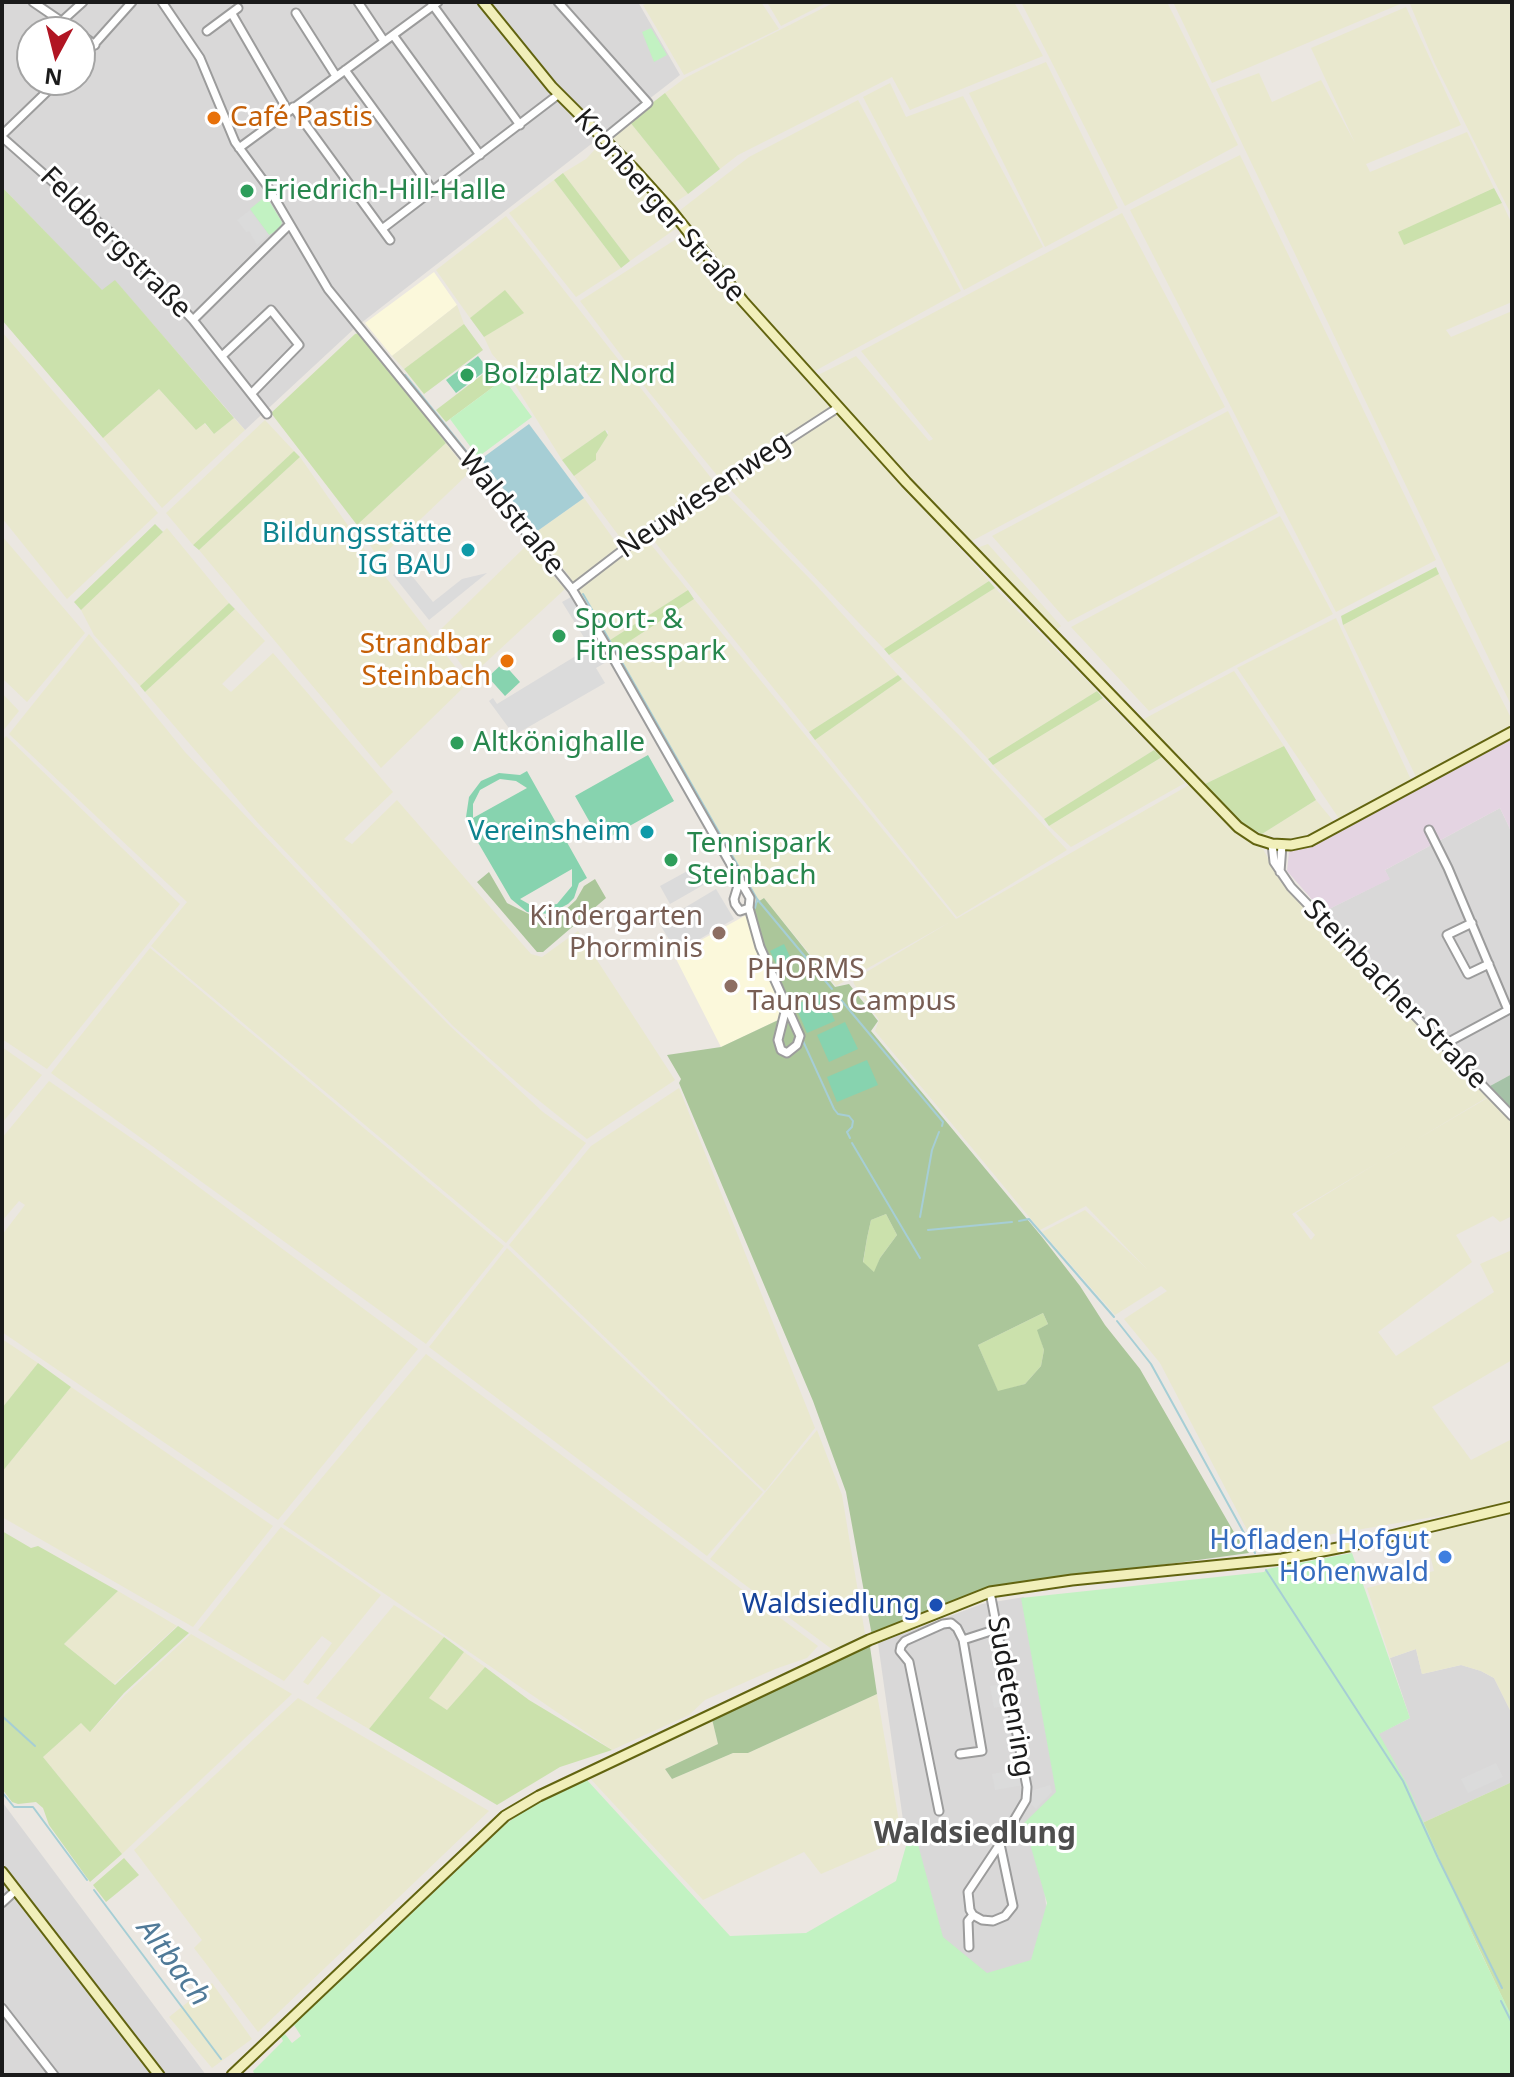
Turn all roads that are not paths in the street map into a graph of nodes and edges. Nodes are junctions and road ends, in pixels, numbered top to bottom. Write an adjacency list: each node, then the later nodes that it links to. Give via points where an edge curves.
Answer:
1 (33, 2): 10 (street)
2 (83, 2): 11 (street)
3 (132, 2): 15 (street)
4 (162, 2): 24 (street, Waldstraße, via 200,58)
5 (358, 2): 14 (street)
6 (483, 2): 18 (street, Kronberger Straße)
7 (558, 2): 23 (street, via 648,103)
8 (434, 3): 13 (street); 21 (street)
9 (296, 13): 17 (street)
10 (54, 16)
11 (68, 16)
12 (207, 31): 20 (street, via 235,11)
13 (393, 35): 14 (street); 25 (street)
14 (384, 41): 16 (street)
15 (96, 44)
16 (345, 70): 17 (street); 26 (street)
17 (336, 76): 20 (street)
18 (559, 94): 21 (street); 23 (street, Kronberger Straße)
19 (43, 96): 22 (street)
20 (290, 109): 24 (street); 28 (street)
21 (520, 125): 25 (street)
22 (2, 136): 30 (street, Feldbergstraße, via 108,231)
23 (605, 138): 33 (street, Kronberger Straße)
24 (239, 148): 27 (street, Waldstraße)
25 (480, 155): 26 (street)
26 (433, 191): 28 (street)
27 (289, 225): 30 (street); 35 (street, Waldstraße, via 328,289)
28 (382, 229): 29 (street)
29 (390, 240)
30 (193, 320): 31 (street, Feldbergstraße)
31 (222, 356): 32 (street, Feldbergstraße); 32 (street, via 271,310 299,345)
32 (252, 393): 34 (street, Feldbergstraße)
33 (839, 407): 35 (street, Neuwiesenweg, via 645,533); 38 (street, Kronberger Straße, via 1226,817 1249,835)
34 (267, 414)
35 (572, 589): 39 (street, Waldstraße)
36 (1512, 732): 38 (street, via 1320,837)
37 (1429, 830): 41 (street)
38 (1277, 845): 45 (street, Steinbacher Straße, via 1280,872 1291,887)
39 (740, 879): 40 (street, Waldstraße); 40 (street, Waldstraße, via 735,904 740,911)
40 (749, 908): 43 (street, Waldstraße)
41 (1472, 923): 42 (street); 42 (street, via 1447,935 1468,974)
42 (1489, 964): 44 (street)
43 (786, 1008): 43 (street, Waldstraße, via 778,1040 783,1052 795,1049 800,1036)
44 (1510, 1009): 45 (street)
45 (1443, 1045): 46 (street, Steinbacher Straße)
46 (1512, 1116)
47 (1512, 1507): 48 (street, via 1261,1562)
48 (990, 1592): 49 (street, Sudetenring); 62 (street, via 869,1640 505,1816)
49 (997, 1629): 50 (street); 53 (street, Sudetenring, via 1027,1787 1026,1800)
50 (963, 1640): 51 (street, via 982,1751); 52 (street, via 951,1623 943,1624 905,1641 900,1651 909,1662)
51 (960, 1754)
52 (939, 1811)
53 (1000, 1844): 57 (street, Sudetenring, via 968,1892); 57 (street, via 1013,1906 993,1921)
54 (2, 1872): 55 (street)
55 (16, 1890): 56 (street); 61 (street)
56 (2, 1903)
57 (973, 1915): 58 (street, Sudetenring, via 968,1921)
58 (969, 1947)
59 (2, 2008): 60 (street)
60 (54, 2075)
61 (159, 2075)
62 (232, 2075)

